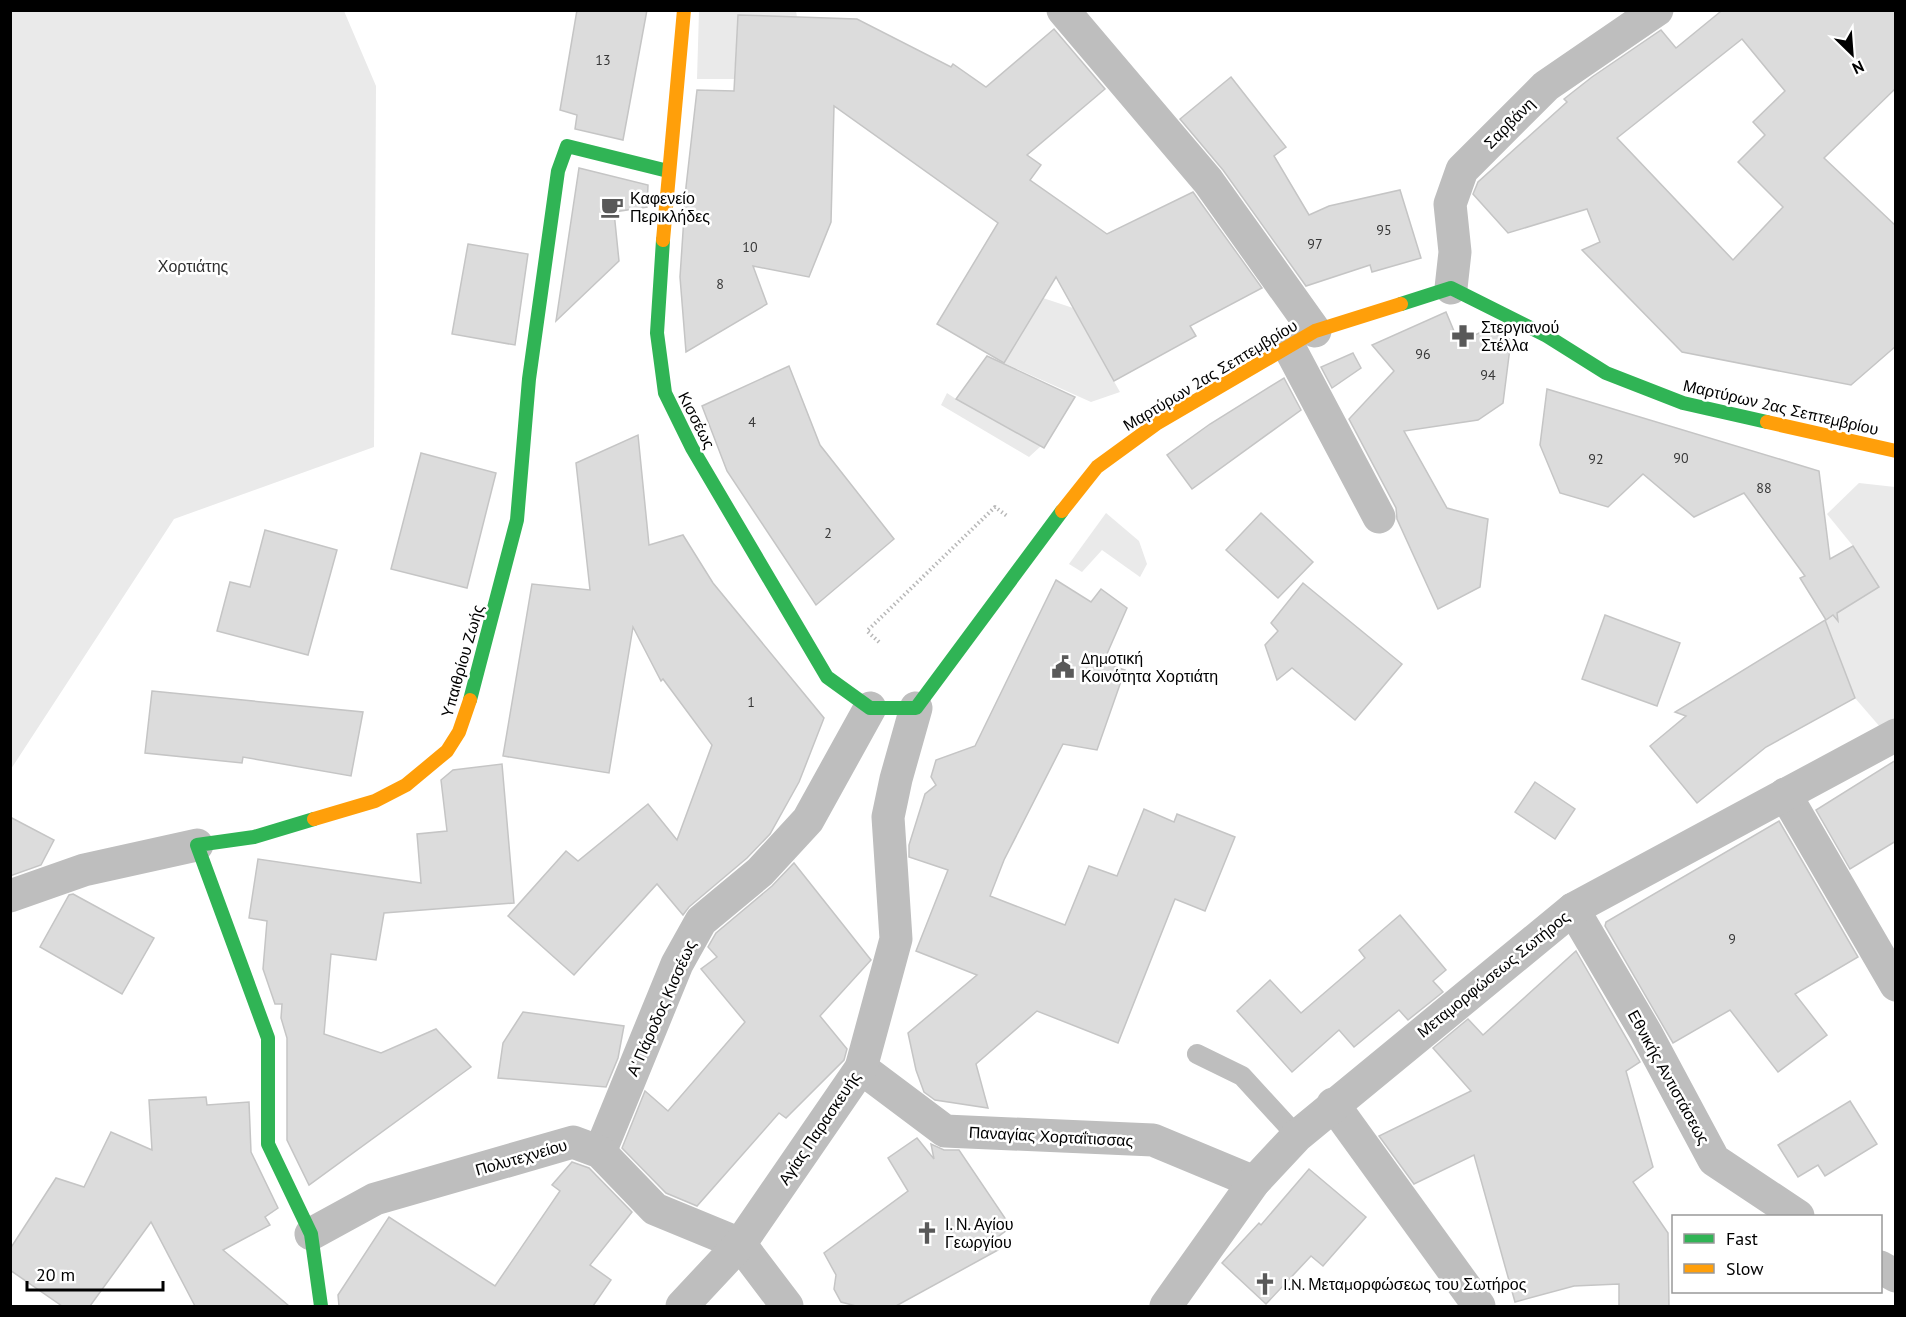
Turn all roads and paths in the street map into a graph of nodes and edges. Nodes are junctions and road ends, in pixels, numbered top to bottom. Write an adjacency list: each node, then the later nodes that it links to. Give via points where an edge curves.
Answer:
1 (684, 10): 4 (street, Κισσέως)
2 (1063, 10): 6 (street, via 1208,181)
3 (1647, 13): 5 (street, Σαρβάνη, via 1546,86 1462,170 1450,204 1455,252)
4 (668, 171): 11 (street, Κισσέως, via 657,333 665,393 692,448 827,677); 15 (street, Υπαιθρίου Ζωής, via 567,146 561,163 529,380 517,520 472,695 459,732 447,751 406,785 375,801 254,837)
5 (1451, 288): 6 (street, Μαρτύρων 2ας Σεπτεμβρίου); 7 (street, Μαρτύρων 2ας Σεπτεμβρίου, via 1547,336 1606,373 1683,403)
6 (1301, 338): 9 (street); 12 (street, Μαρτύρων 2ας Σεπτεμβρίου, via 1156,424 1097,467)
7 (1896, 452)
8 (1004, 513): 10 (path, via 995,507 867,631)
9 (1378, 517)
10 (879, 642)
11 (870, 708): 12 (street); 23 (street, Α' Πάροδος Κισσέως, via 808,820 760,872 701,921 677,964)
12 (916, 708): 20 (street, Αγίας Παρασκευής, via 888,817 896,939)
13 (1896, 735): 14 (street, Μεταμορφώσεως Σωτήρος)
14 (1785, 794): 17 (street, Μεταμορφώσεως Σωτήρος); 18 (street)
15 (197, 845): 16 (street, via 84,870); 26 (street, via 268,1038 268,1144)
16 (10, 896)
17 (1573, 909): 21 (street, Μεταμορφώσεως Σωτήρος); 25 (street, Εθνικής Αντιστάσεως, via 1714,1160)
18 (1896, 985)
19 (1197, 1054): 22 (lane, via 1242,1076)
20 (861, 1068): 24 (street, Παναγίας Χορταΐτισσας, via 945,1131 1153,1140); 27 (street, Αγίας Παρασκευής)
21 (1333, 1104): 22 (street, Μεταμορφώσεως Σωτήρος); 34 (street)
22 (1296, 1136): 24 (street, Μεταμορφώσεως Σωτήρος)
23 (600, 1152): 26 (street, Πολυτεχνείου, via 573,1142 375,1199); 27 (street, Πολυτεχνείου, via 655,1209)
24 (1254, 1182): 33 (street, Μεταμορφώσεως Σωτήρος)
25 (1796, 1215)
26 (311, 1234): 30 (street)
27 (740, 1244): 31 (street, Αγίας Παρασκευής); 32 (street)
28 (1882, 1268): 29 (street)
29 (1896, 1276)
30 (321, 1306)
31 (682, 1306)
32 (787, 1306)
33 (1166, 1306)
34 (1479, 1306)

